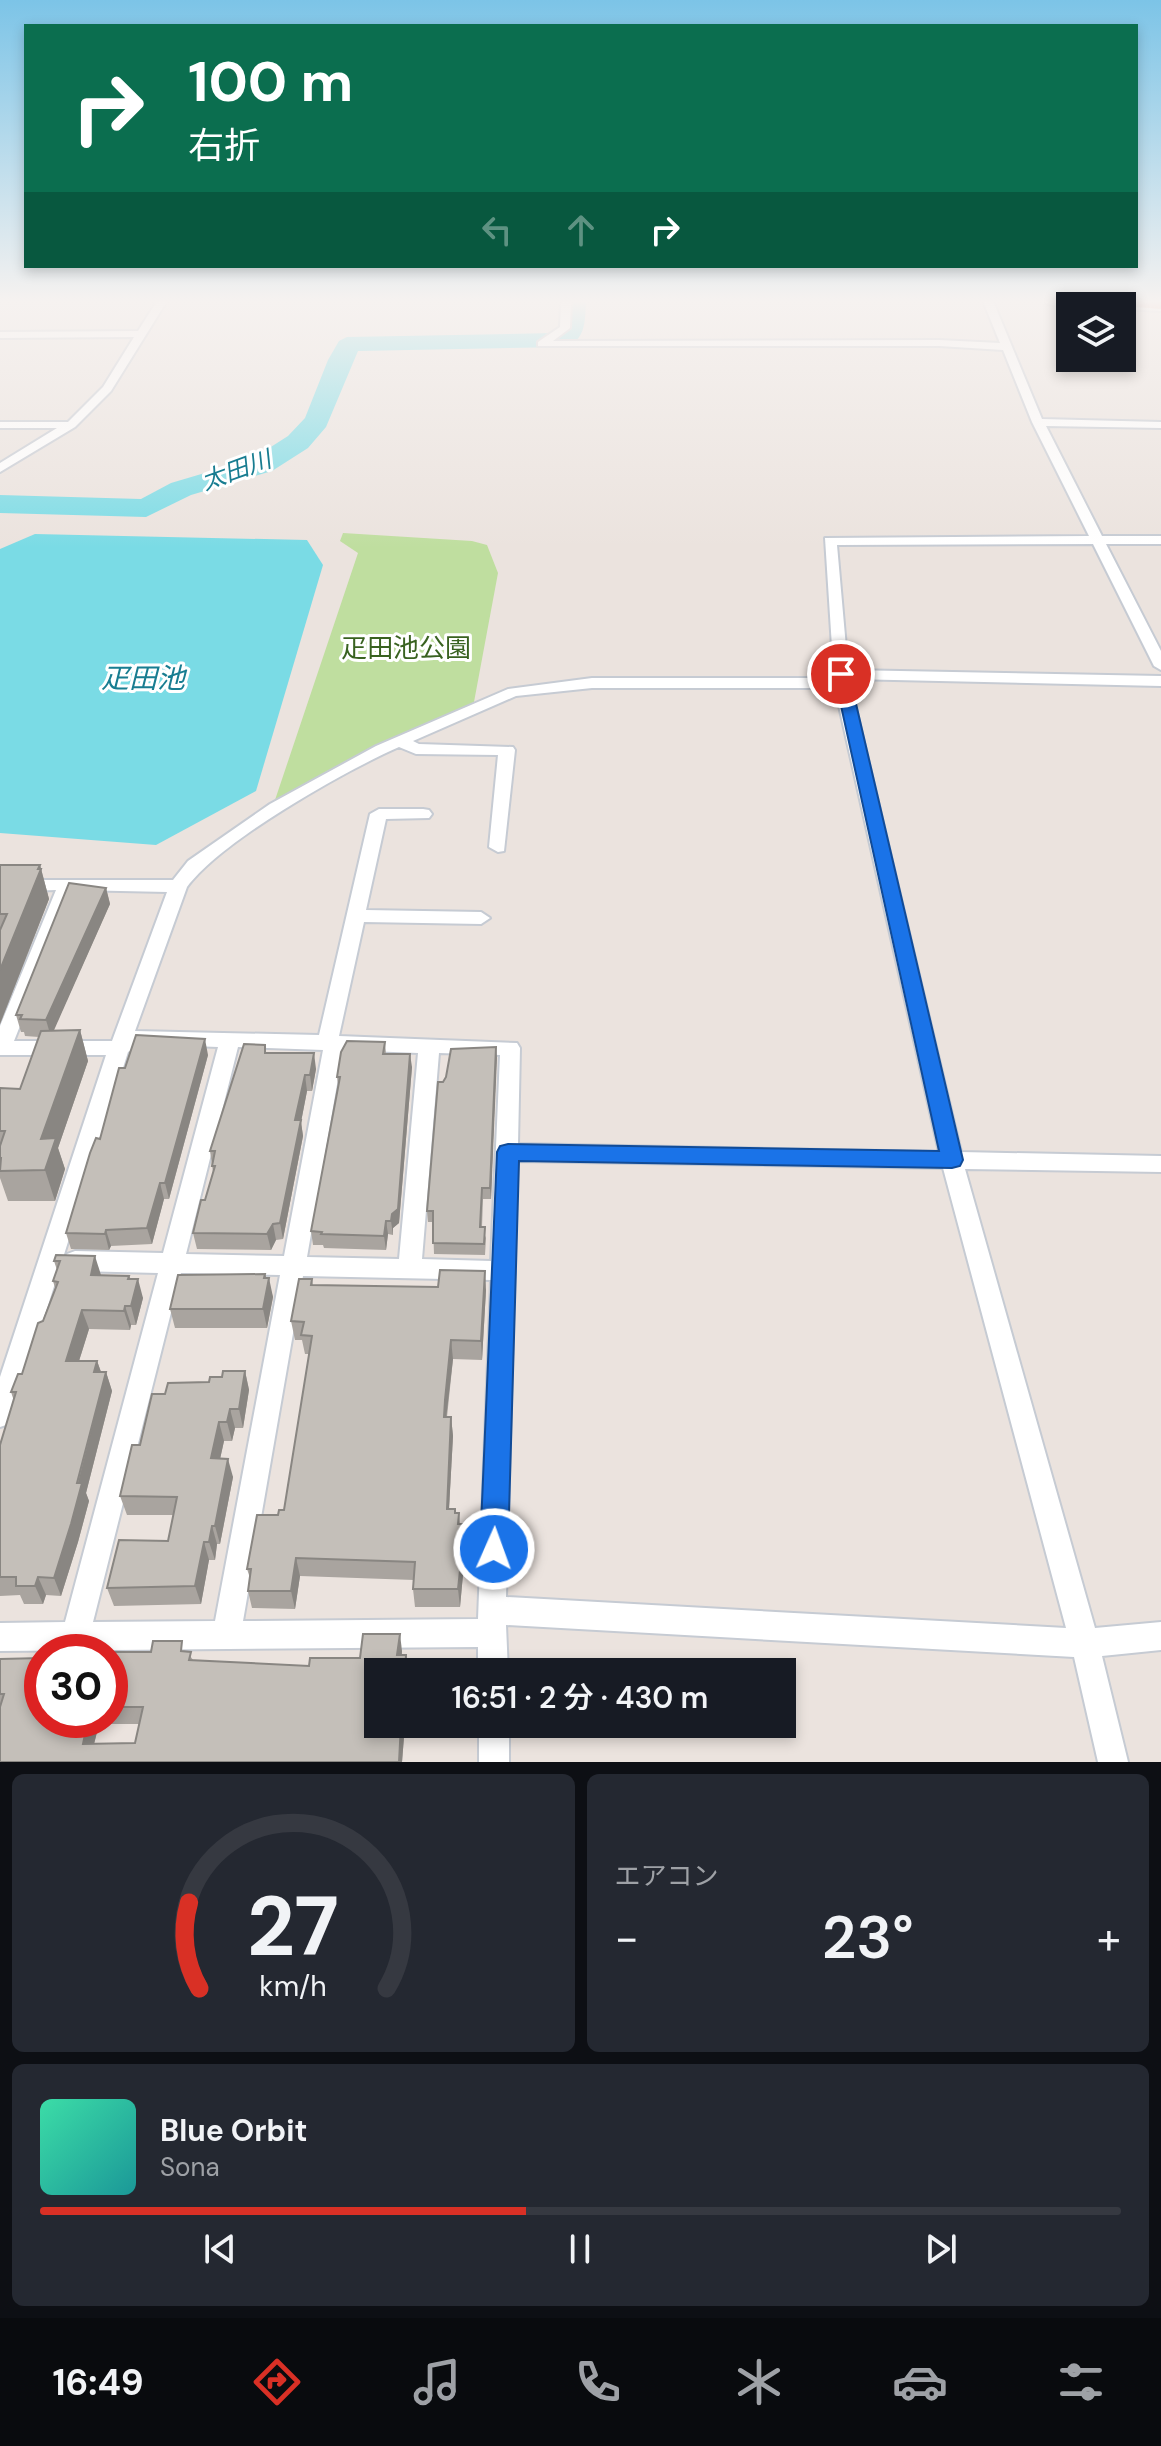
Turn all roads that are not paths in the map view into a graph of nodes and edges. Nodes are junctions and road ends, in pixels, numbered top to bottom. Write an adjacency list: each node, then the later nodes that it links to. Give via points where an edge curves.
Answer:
1 (111, 383): 5 (street)
2 (1022, 383): 3 (street)
3 (1038, 422): 6 (street); 9 (street)
4 (0, 425): 5 (street)
5 (71, 425): 7 (street)
6 (1161, 425)
7 (0, 468)
8 (1161, 540): 9 (street)
9 (1099, 542): 10 (street); 11 (street, via 830,541)
10 (1161, 666)
11 (842, 678): 12 (street); 13 (street, via 592,683 513,692); 27 (street)
12 (1161, 681)
13 (399, 741): 15 (street, via 416,749 507,750); 18 (street, via 226,840 194,865)
14 (423, 814): 19 (street, via 379,814)
15 (498, 847)
16 (67, 884): 17 (street); 18 (street); 24 (street)
17 (0, 886)
18 (178, 886): 25 (street)
19 (356, 916): 20 (street); 22 (street)
20 (481, 918)
21 (230, 1040): 22 (street); 25 (street, via 138,1037); 30 (street)
22 (330, 1043): 23 (street); 31 (street)
23 (429, 1046): 26 (street, via 510,1048); 32 (street)
24 (0, 1048): 25 (street)
25 (119, 1048): 29 (street)
26 (508, 1152): 27 (street); 33 (street)
27 (952, 1160): 28 (street); 42 (street)
28 (1161, 1164)
29 (50, 1261): 30 (street); 34 (street)
30 (172, 1263): 31 (street); 36 (street)
31 (293, 1265): 32 (street); 37 (street)
32 (410, 1269): 33 (street)
33 (504, 1271): 35 (street)
34 (0, 1416)
35 (492, 1622): 37 (street); 42 (street); 43 (street)
36 (76, 1634)
37 (226, 1636): 41 (street)
38 (1161, 1636): 42 (street)
39 (0, 1637): 40 (street)
40 (24, 1637)
41 (128, 1637)
42 (1085, 1643): 46 (street)
43 (493, 1658)
44 (494, 1738): 45 (street)
45 (494, 1762)
46 (1113, 1762)

